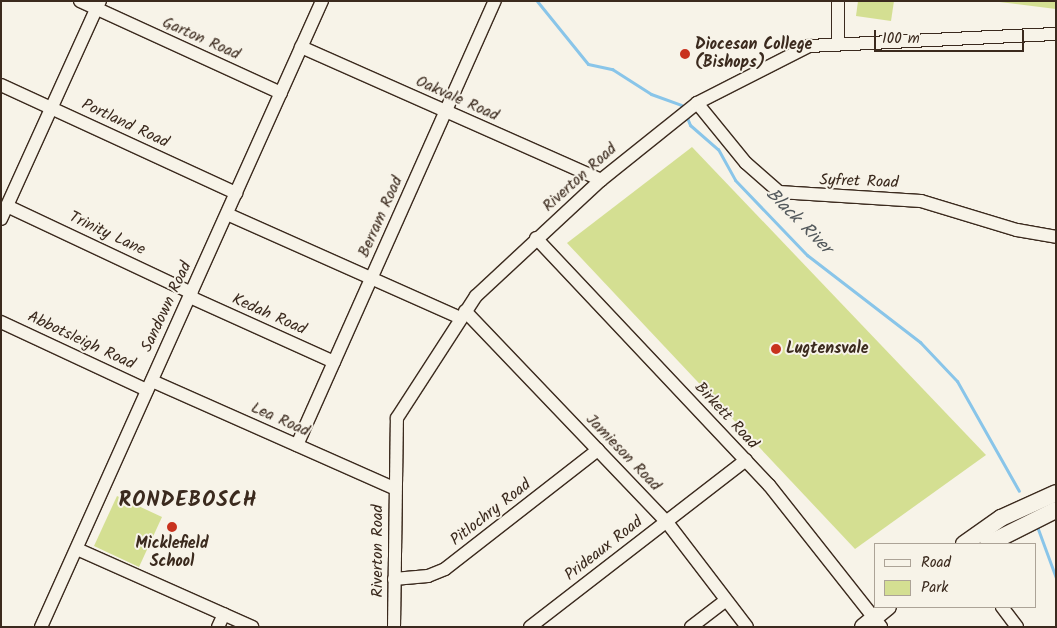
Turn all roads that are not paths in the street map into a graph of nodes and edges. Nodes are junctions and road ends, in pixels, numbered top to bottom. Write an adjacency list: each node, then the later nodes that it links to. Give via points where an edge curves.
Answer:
1 (80, 1): 5 (street, Garton Road)
2 (322, 1): 8 (street, Sandown Road)
3 (496, 1): 13 (street, Berram Road)
4 (838, 1): 7 (street)
5 (99, 5): 10 (street, Garton Road); 12 (street)
6 (1056, 34): 7 (street, Riverton Road)
7 (838, 43): 11 (street, Riverton Road, via 797,50)
8 (301, 47): 10 (street, Sandown Road); 13 (street, Oakvale Road)
9 (1, 85): 12 (street, Portland Road)
10 (281, 93): 15 (street, Sandown Road)
11 (695, 104): 14 (street, Riverton Road); 19 (street, Syfret Road, via 746,163 779,192 921,202 1017,230)
12 (51, 108): 15 (street, Portland Road); 16 (street)
13 (446, 112): 14 (street, Oakvale Road); 21 (street, Berram Road)
14 (600, 180): 20 (street, Riverton Road)
15 (236, 193): 17 (street, Sandown Road)
16 (8, 206): 18 (street); 22 (street, Trinity Lane)
17 (226, 214): 21 (street, Jamieson Road); 22 (street, Sandown Road)
18 (1, 219)
19 (1056, 237)
20 (536, 238): 23 (street, Riverton Road); 29 (street, Birkett Road)
21 (372, 279): 23 (street, Jamieson Road); 25 (street, Berram Road)
22 (191, 295): 25 (street, Kedah Road); 26 (street, Sandown Road)
23 (463, 314): 28 (street, Jamieson Road); 30 (street, Riverton Road, via 397,418)
24 (1, 322): 26 (street, Abbotsleigh Road)
25 (334, 362): 27 (street, Berram Road)
26 (150, 386): 27 (street, Lea Road); 36 (street, Sandown Road)
27 (297, 446): 30 (street, Lea Road)
28 (598, 450): 33 (street, Jamieson Road); 37 (street, Pitlochry Road, via 445,569 428,576)
29 (746, 460): 33 (street, Prideaux Road); 41 (street, Birkett Road)
30 (394, 488): 37 (street, Riverton Road)
31 (1056, 493): 34 (main road, via 1001,518)
32 (1056, 510): 35 (main road)
33 (666, 521): 38 (street, Jamieson Road); 46 (street, Prideaux Road)
34 (965, 543)
35 (990, 543)
36 (77, 549): 40 (street); 42 (street, Sandown Road)
37 (394, 579): 45 (street, Riverton Road)
38 (726, 600): 47 (street); 48 (street, Jamieson Road)
39 (1003, 608): 49 (street)
40 (224, 614): 43 (street); 44 (street)
41 (880, 617)
42 (41, 627)
43 (218, 627)
44 (252, 627)
45 (394, 627)
46 (530, 627)
47 (692, 627)
48 (747, 627)
49 (1017, 627)

